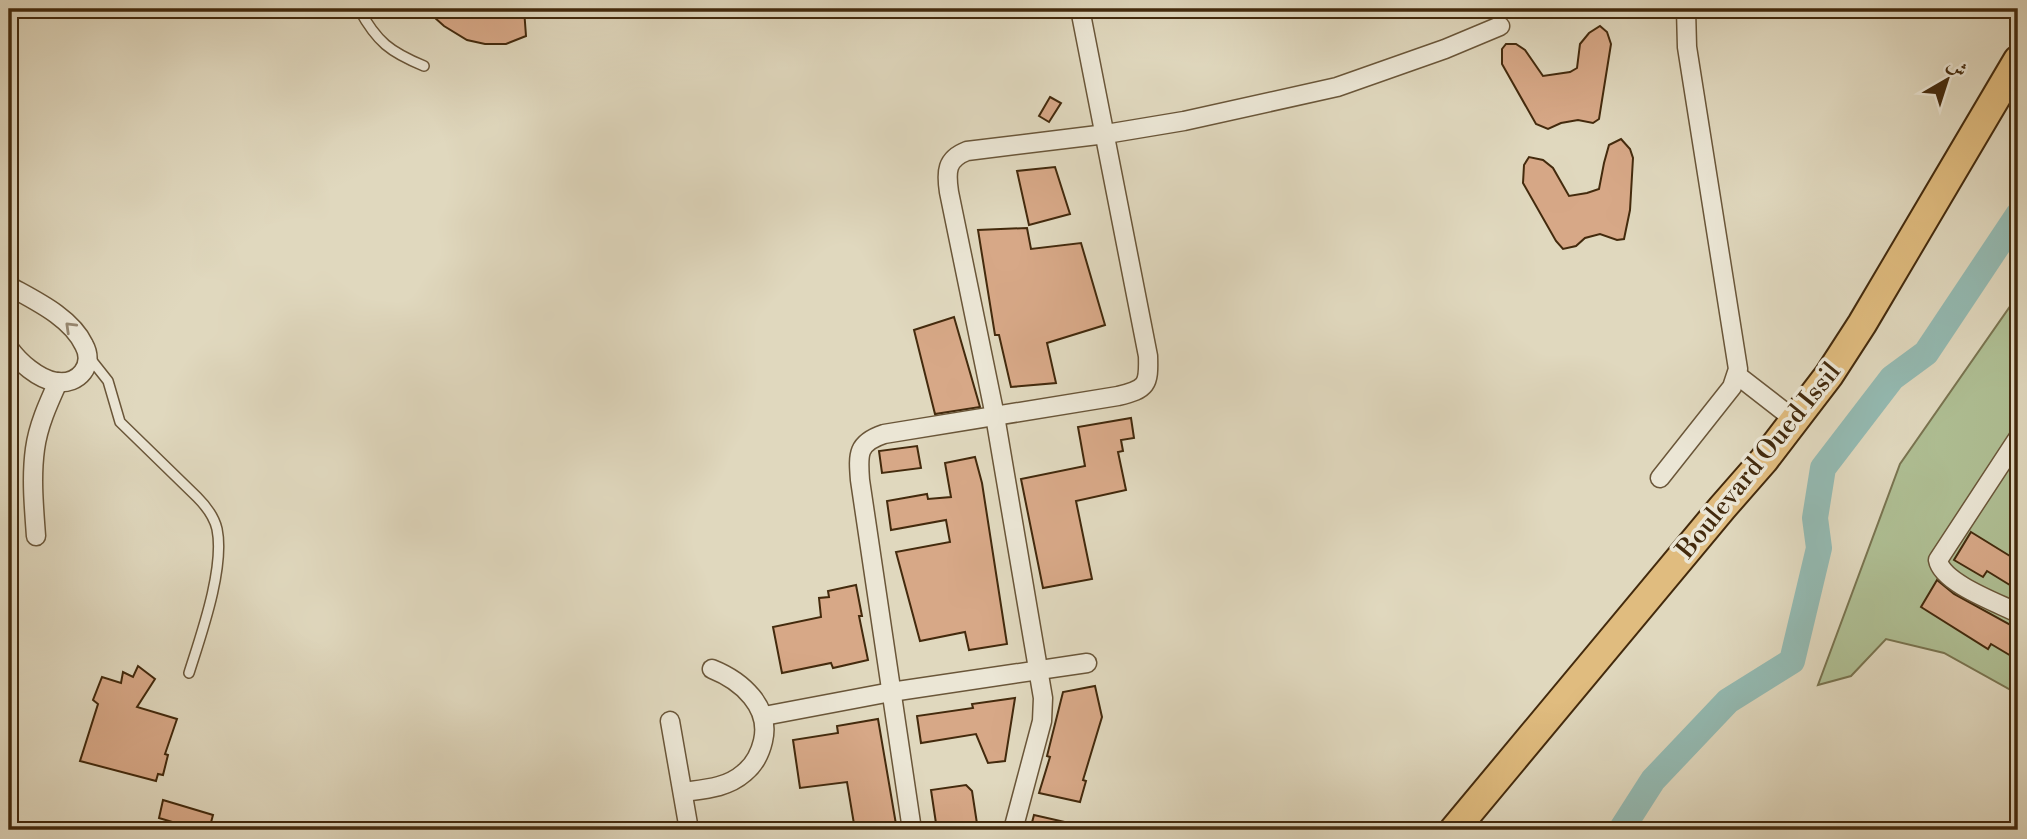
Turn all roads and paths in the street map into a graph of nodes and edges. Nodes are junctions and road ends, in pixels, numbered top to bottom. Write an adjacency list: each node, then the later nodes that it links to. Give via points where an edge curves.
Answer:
1 (359, 9): 6 (lane, via 380,39 399,55)
2 (1080, 9): 7 (street)
3 (1686, 9): 11 (street, via 1687,47)
4 (1500, 26): 7 (street, via 1338,87)
5 (2018, 60): 14 (main road, Boulevard Oued Issil, via 1862,324)
6 (425, 66)
7 (1106, 134): 13 (street, via 1148,356 1148,380 1143,388 1118,396); 13 (street, via 967,151 949,166 949,192)
8 (9, 286): 10 (street, one-way to 8, via 73,329)
9 (9, 348): 12 (street, via 29,368)
10 (88, 356): 12 (street, via 86,370 78,377); 22 (lane, via 108,381 121,422 197,497 216,528 213,593)
11 (1738, 374): 14 (street); 16 (street)
12 (58, 382): 17 (street, via 35,449)
13 (995, 416): 21 (street); 23 (street, via 884,434 870,439 860,453)
14 (1795, 419): 30 (main road, Boulevard Oued Issil)
15 (2018, 438): 18 (street, via 1938,560 1948,576)
16 (1660, 478)
17 (36, 536)
18 (2018, 613)
19 (1087, 663): 21 (street)
20 (712, 669): 24 (street, via 740,684)
21 (1039, 669): 23 (street); 29 (street, via 1042,721)
22 (189, 673)
23 (891, 692): 24 (street); 28 (street)
24 (764, 716): 26 (street, via 761,751 744,774 719,787)
25 (670, 721): 26 (street)
26 (683, 792): 27 (street)
27 (689, 830)
28 (912, 830)
29 (1013, 830)
30 (1454, 830)

